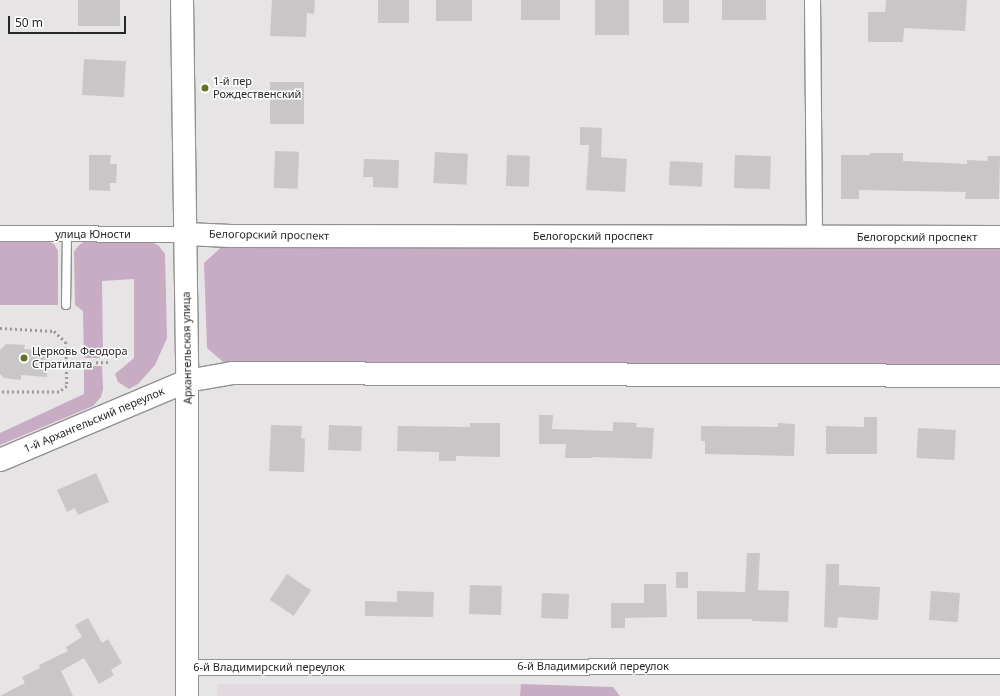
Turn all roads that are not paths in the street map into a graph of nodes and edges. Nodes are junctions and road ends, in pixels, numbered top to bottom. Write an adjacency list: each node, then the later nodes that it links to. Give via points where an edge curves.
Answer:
1 (182, 0): 5 (street, Архангельская улица)
2 (812, 0): 6 (street)
3 (0, 233): 4 (street, улица Юности)
4 (67, 234): 5 (street, улица Юности); 8 (lane)
5 (186, 234): 6 (street, Белогорский проспект); 10 (street, Архангельская улица)
6 (814, 236): 7 (street, Белогорский проспект)
7 (1000, 237)
8 (66, 305)
9 (1000, 376): 10 (street, via 233,373)
10 (188, 381): 11 (street, 1-й Архангельский переулок); 13 (street, Архангельская улица)
11 (0, 460)
12 (1000, 666): 13 (street, 6-й Владимирский переулок)
13 (187, 667): 14 (street, Архангельская улица)
14 (184, 695)

